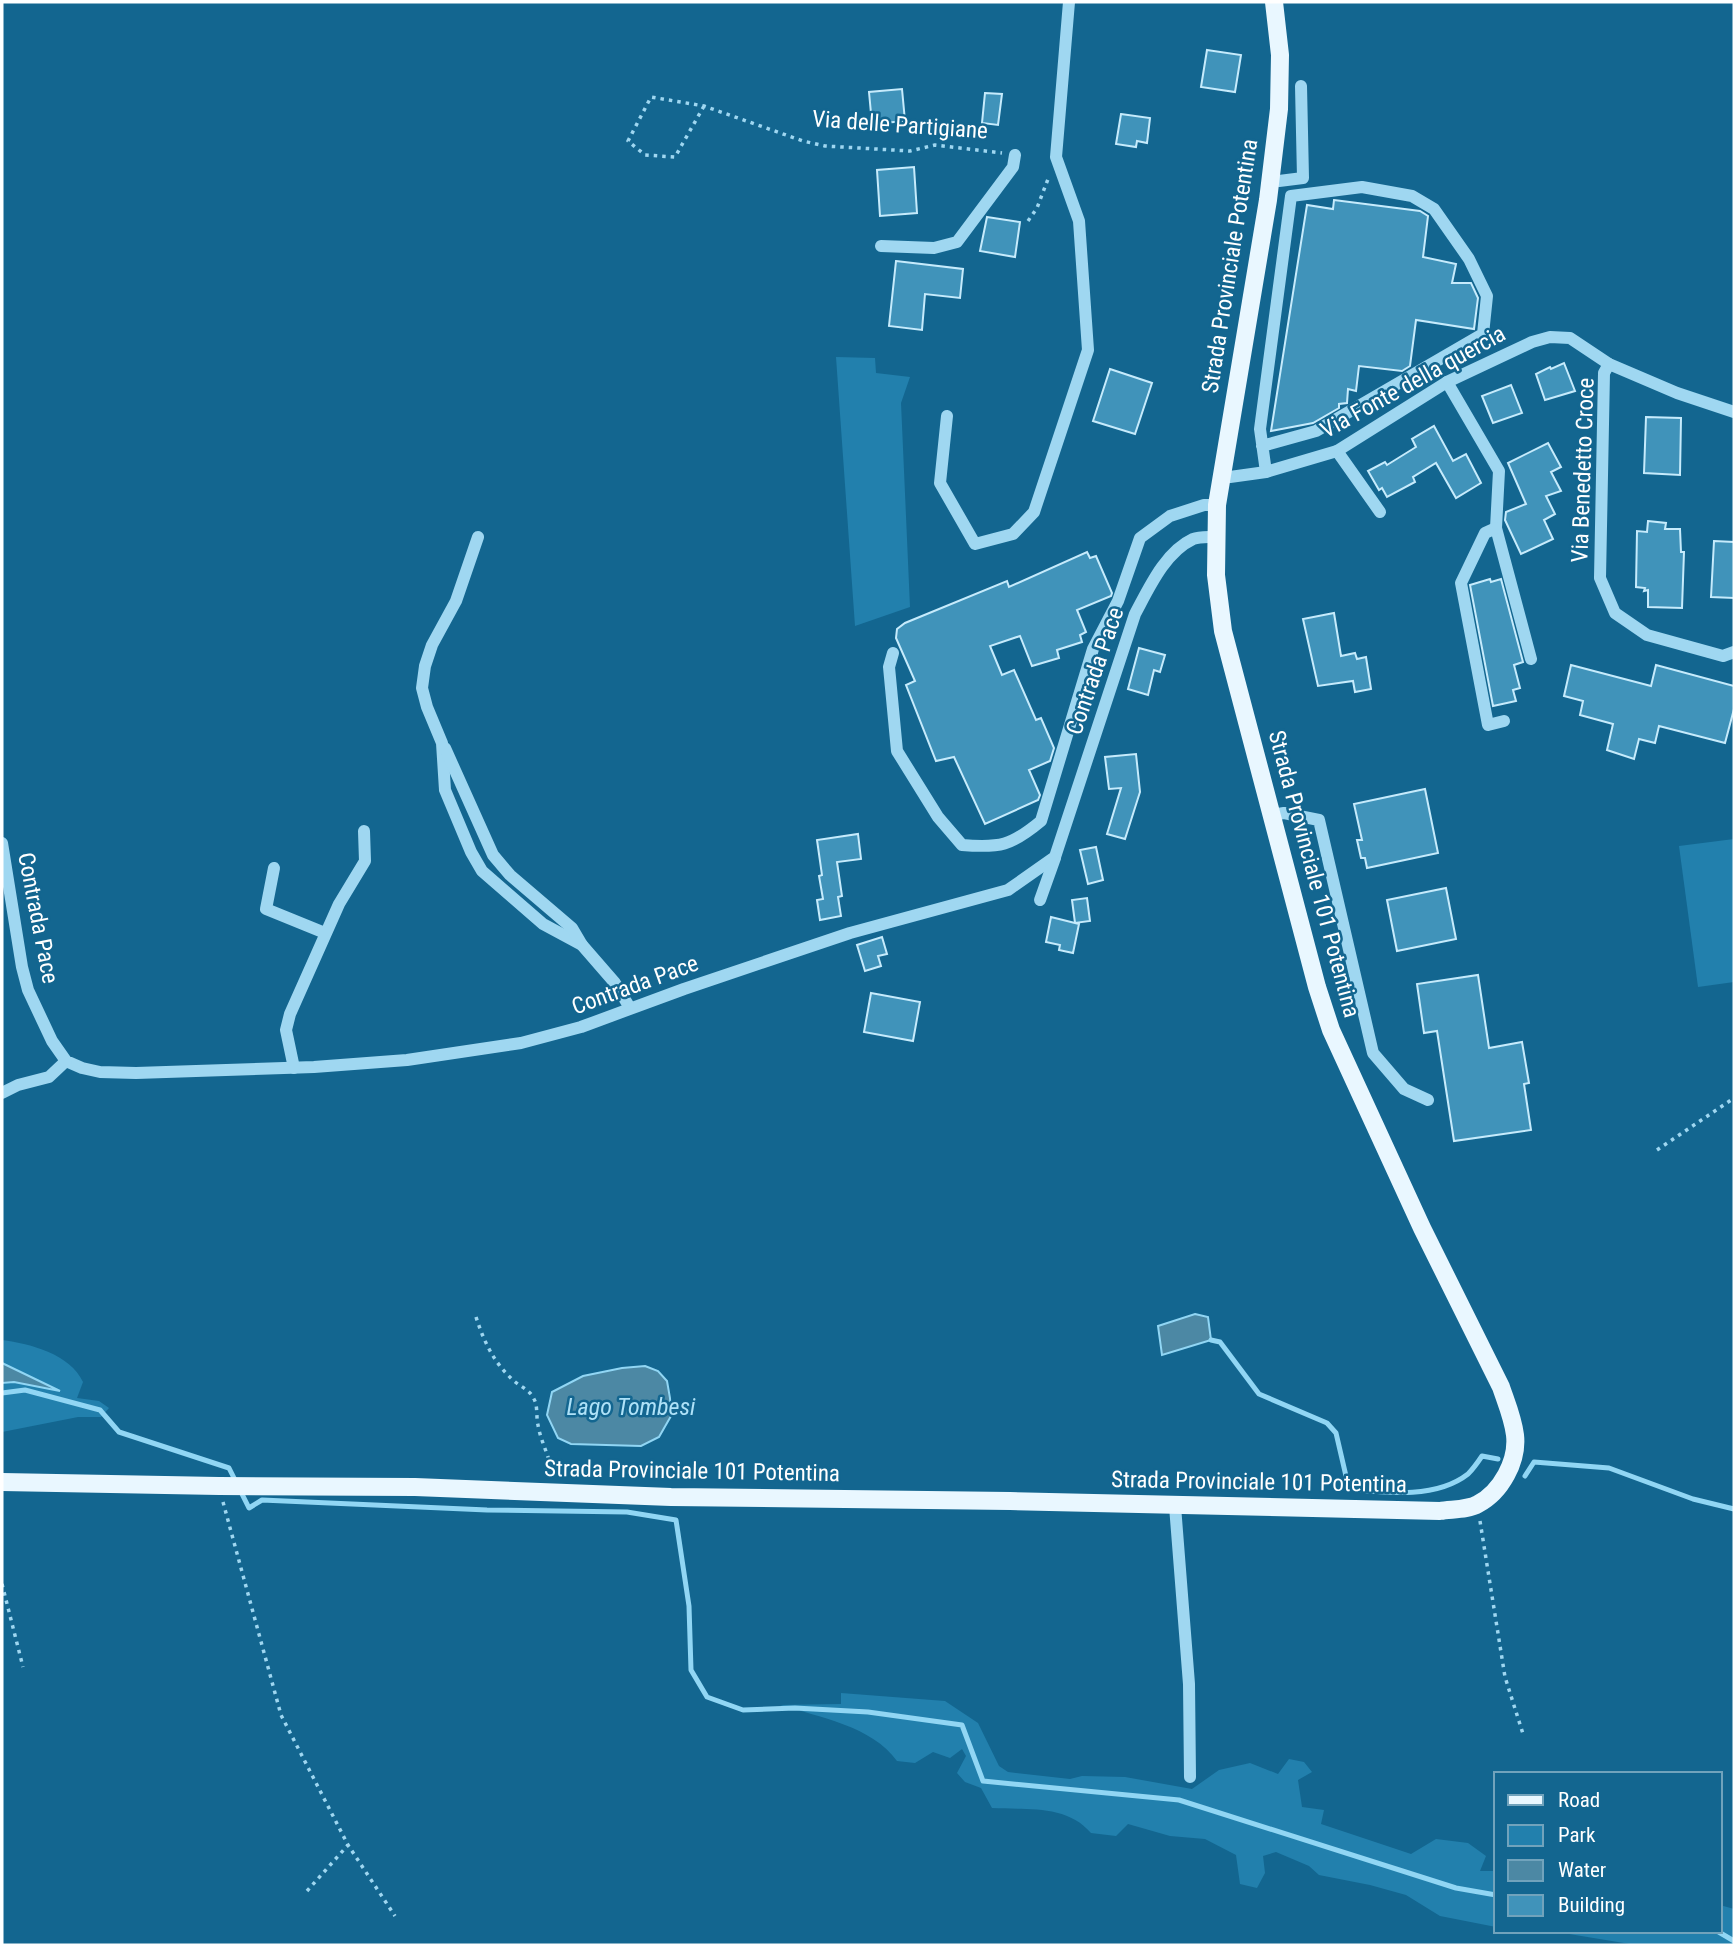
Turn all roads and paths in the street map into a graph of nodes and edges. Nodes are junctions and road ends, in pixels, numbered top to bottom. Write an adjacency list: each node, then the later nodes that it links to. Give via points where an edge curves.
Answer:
1 (1069, 2): 6 (street)
2 (1274, 2): 7 (main road, Strada Provinciale Potentina, via 1280,55 1279,109)
3 (1301, 86): 7 (street, via 1303,178)
4 (704, 106): 4 (path, Via delle Partigiane, via 651,97 628,141 645,155 675,157); 5 (path, Via delle Partigiane, via 825,146 910,151 935,145)
5 (1014, 155): 9 (street, Via delle Partigiane, via 1013,167 957,242 934,247)
6 (1056, 158): 8 (path); 13 (street, via 1079,221 1088,350 1034,512 1013,534 975,544 940,484)
7 (1270, 179): 17 (main road, Strada Provinciale Potentina)
8 (1028, 221)
9 (881, 246)
10 (1609, 364): 11 (street, Via Fonte della quercia, via 1570,338 1550,337); 12 (street, Via Fonte della quercia); 23 (street, Via Benedetto Croce, via 1604,373 1600,578 1615,613 1647,635 1723,656)
11 (1447, 382): 15 (street, Via Fonte della quercia); 20 (street, via 1499,471)
12 (1734, 412)
13 (947, 416)
14 (1262, 446): 14 (street, via 1316,431 1483,334 1487,296 1469,259 1434,209 1412,196 1362,187 1291,197 1260,429); 16 (street)
15 (1337, 451): 16 (street, Via Fonte della quercia); 19 (street)
16 (1266, 472): 17 (street, Via Fonte della quercia)
17 (1222, 475): 18 (main road, Strada Provinciale Potentina)
18 (1217, 505): 22 (main road, Strada Provinciale Potentina); 24 (street, via 1170,516 1140,538 1118,601 1093,649 1041,821 1021,838 993,848 962,845 938,817 897,751 889,667)
19 (1380, 512)
20 (1496, 528): 25 (street); 26 (street, via 1485,533 1461,583 1488,725)
21 (478, 537): 27 (street, via 456,601 425,666 422,688)
22 (1216, 537): 28 (main road, Strada Provinciale 101 Potentina, via 1223,631); 31 (street, Contrada Pace, via 1195,538 1177,550 1135,614)
23 (1734, 652)
24 (893, 653)
25 (1531, 659)
26 (1504, 721)
27 (442, 743): 35 (street, via 493,855 572,928); 35 (street, via 445,790 482,871 543,924)
28 (1272, 815): 41 (street, via 1319,820 1373,1053 1404,1089); 48 (main road, Strada Provinciale 101 Potentina, via 1331,1030 1510,1413 1515,1436 1507,1474)
29 (364, 831): 34 (street, via 365,861)
30 (2, 843): 37 (street, Contrada Pace, via 28,990)
31 (1055, 857): 33 (street); 36 (street, Contrada Pace, via 1008,890 849,933)
32 (274, 868): 34 (street, via 266,909)
33 (1040, 900)
34 (325, 933): 38 (street, via 286,1030)
35 (582, 945): 36 (street)
36 (630, 1008): 38 (street, Contrada Pace, via 522,1043 407,1060)
37 (66, 1061): 38 (street, Contrada Pace, via 100,1072); 39 (street, via 50,1077)
38 (294, 1068)
39 (2, 1093)
40 (1734, 1098): 42 (path)
41 (1428, 1100)
42 (1657, 1150)
43 (476, 1317): 46 (path, via 496,1360 536,1401)
44 (2, 1482): 45 (main road, Strada Provinciale 101 Potentina)
45 (225, 1486): 46 (main road, Strada Provinciale 101 Potentina); 53 (path, via 281,1715)
46 (554, 1493): 47 (main road, Strada Provinciale 101 Potentina)
47 (1175, 1506): 48 (main road, Strada Provinciale 101 Potentina, via 1440,1511); 52 (street, via 1189,1684)
48 (1476, 1506): 51 (path, via 1505,1677)
49 (2, 1584): 50 (path)
50 (23, 1667)
51 (1524, 1737)
52 (1190, 1777)
53 (348, 1845): 54 (path); 55 (path)
54 (307, 1891)
55 (395, 1916)

